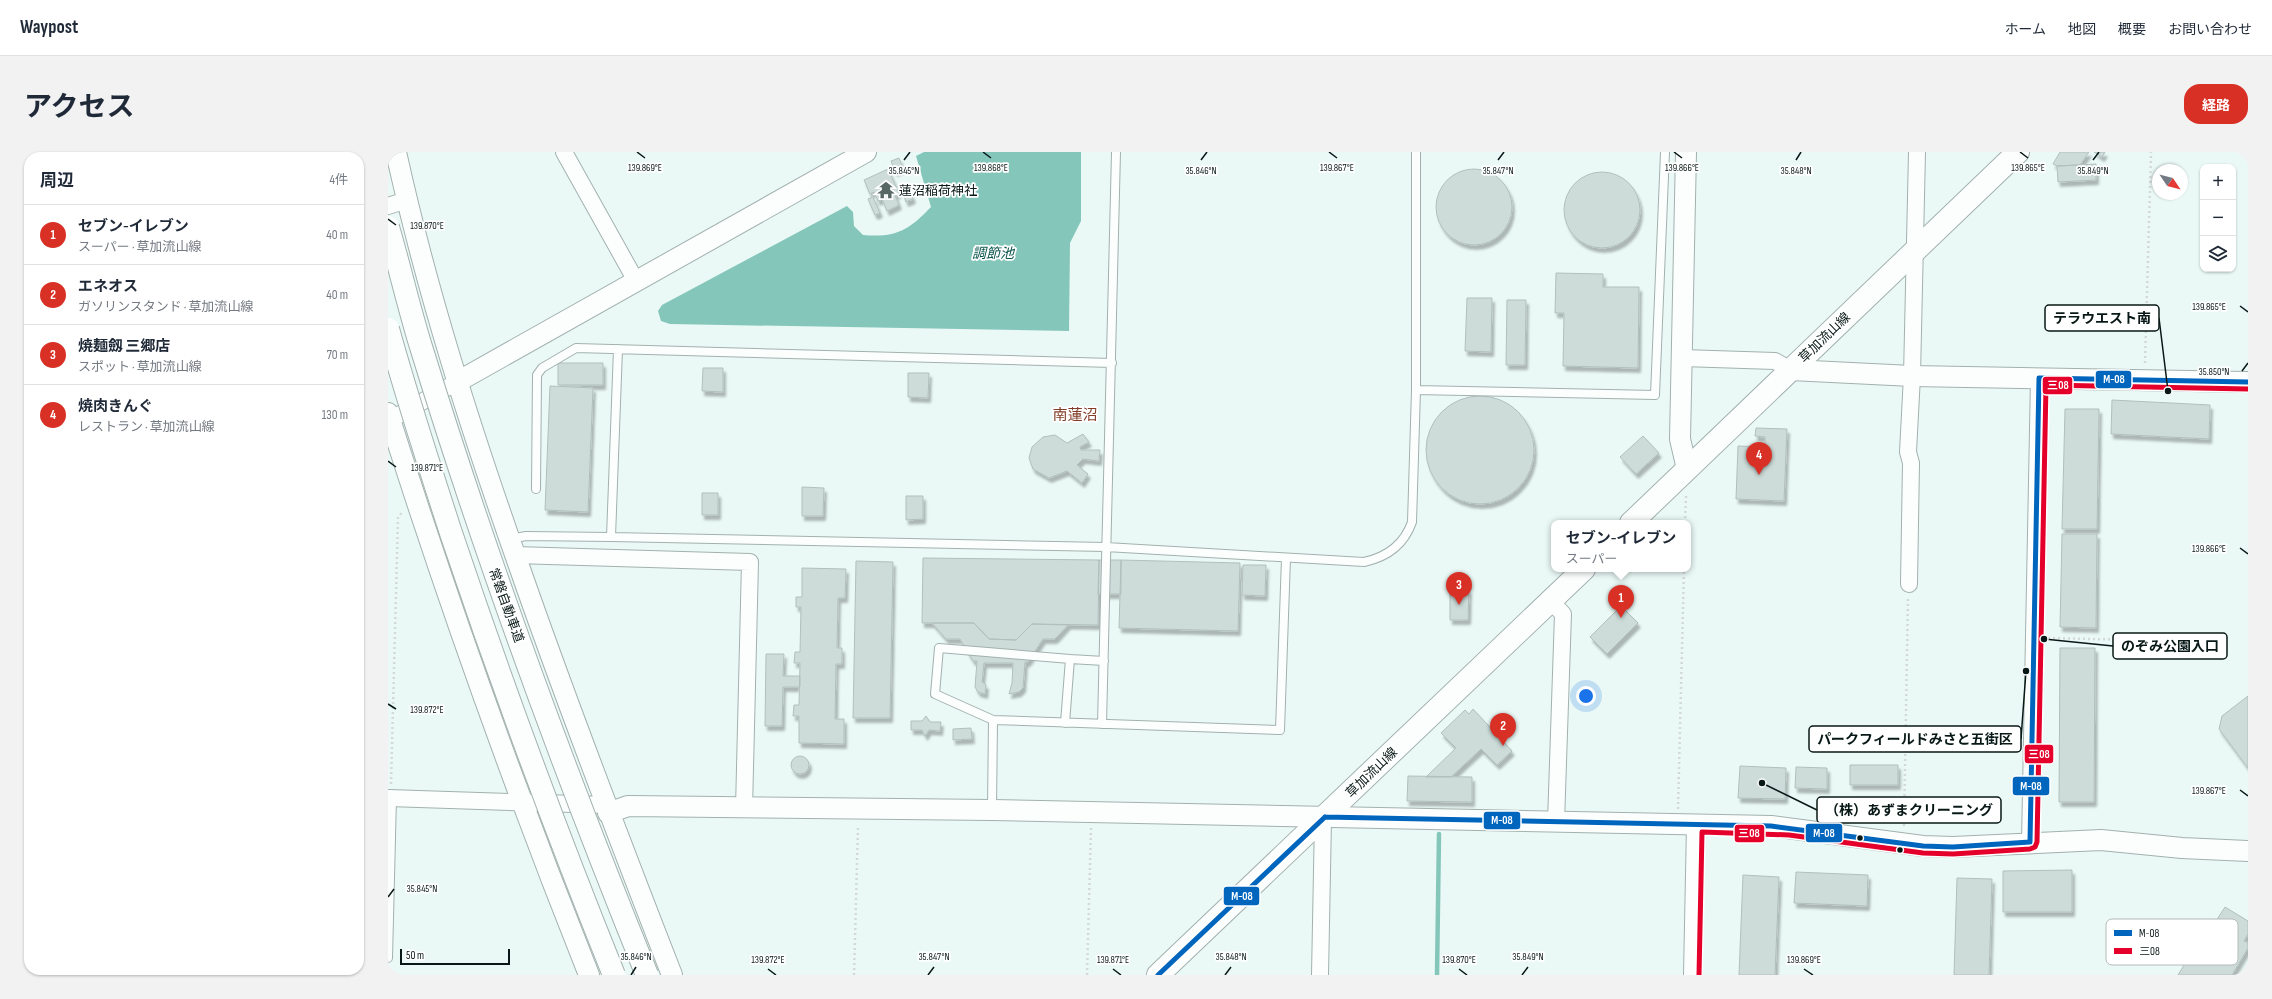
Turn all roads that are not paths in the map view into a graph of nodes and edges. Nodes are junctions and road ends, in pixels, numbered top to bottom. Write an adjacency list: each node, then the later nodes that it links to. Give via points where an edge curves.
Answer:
1 (396, 152): 10 (street)
2 (564, 152): 14 (street)
3 (1116, 152): 18 (lane)
4 (1416, 152): 24 (lane)
5 (1665, 152): 24 (lane, via 1655,395)
6 (1686, 152): 17 (street)
7 (1917, 152): 13 (street)
8 (2018, 152): 13 (main road, 草加流山線)
9 (864, 153): 14 (street)
10 (407, 200): 11 (street); 22 (street)
11 (388, 206)
12 (388, 227): 54 (main road, 常磐自動車道, bridge, via 421,348 500,586 557,746)
13 (1915, 250): 19 (main road, 草加流山線); 20 (street)
14 (636, 281): 22 (street)
15 (388, 329): 53 (main road, bridge, via 481,621 530,759)
16 (618, 349): 18 (lane); 27 (lane, via 576,348 542,368 537,375); 29 (lane)
17 (1682, 358): 19 (street, via 1775,361); 26 (street, via 1680,439)
18 (1112, 363): 31 (lane)
19 (1791, 370): 20 (street); 26 (main road, 草加流山線)
20 (1912, 376): 21 (street); 34 (street, via 1908,452 1911,463)
21 (2039, 378): 23 (street); 49 (street)
22 (457, 382): 25 (street); 30 (street)
23 (2248, 382)
24 (1416, 390): 32 (lane, via 1412,522 1404,538 1380,559 1364,562)
25 (389, 418): 42 (street, via 439,572)
26 (1687, 470): 28 (main road, 草加流山線)
27 (536, 490)
28 (1634, 520)
29 (611, 537): 30 (lane, via 526,536); 31 (lane)
30 (512, 547): 43 (street); 44 (street, via 750,562)
31 (1106, 547): 32 (lane); 37 (lane)
32 (1286, 558): 40 (lane, via 1280,730)
33 (1581, 572): 35 (main road, 草加流山線)
34 (1909, 584)
35 (1550, 601): 46 (main road, 草加流山線); 47 (street, via 1563,614)
36 (1070, 659): 37 (lane); 38 (lane, via 939,648 935,694); 39 (lane)
37 (1104, 661): 40 (lane)
38 (993, 720): 39 (lane); 45 (lane)
39 (1065, 723): 40 (lane)
40 (1102, 724)
41 (390, 798): 42 (street, via 509,801); 51 (lane)
42 (524, 804): 43 (street); 52 (street, via 541,855)
43 (607, 809): 44 (street, via 623,806); 55 (street)
44 (744, 809): 45 (street)
45 (992, 810): 46 (street)
46 (1324, 818): 47 (street); 56 (main road, 草加流山線); 57 (street)
47 (1556, 822): 48 (street)
48 (1686, 825): 49 (street, via 1790,828 1904,845 1953,847); 58 (street)
49 (2030, 842): 50 (street, via 2101,840)
50 (2248, 851)
51 (388, 958)
52 (589, 975)
53 (614, 975)
54 (648, 975)
55 (672, 975)
56 (1158, 975)
57 (1320, 975)
58 (1692, 975)

